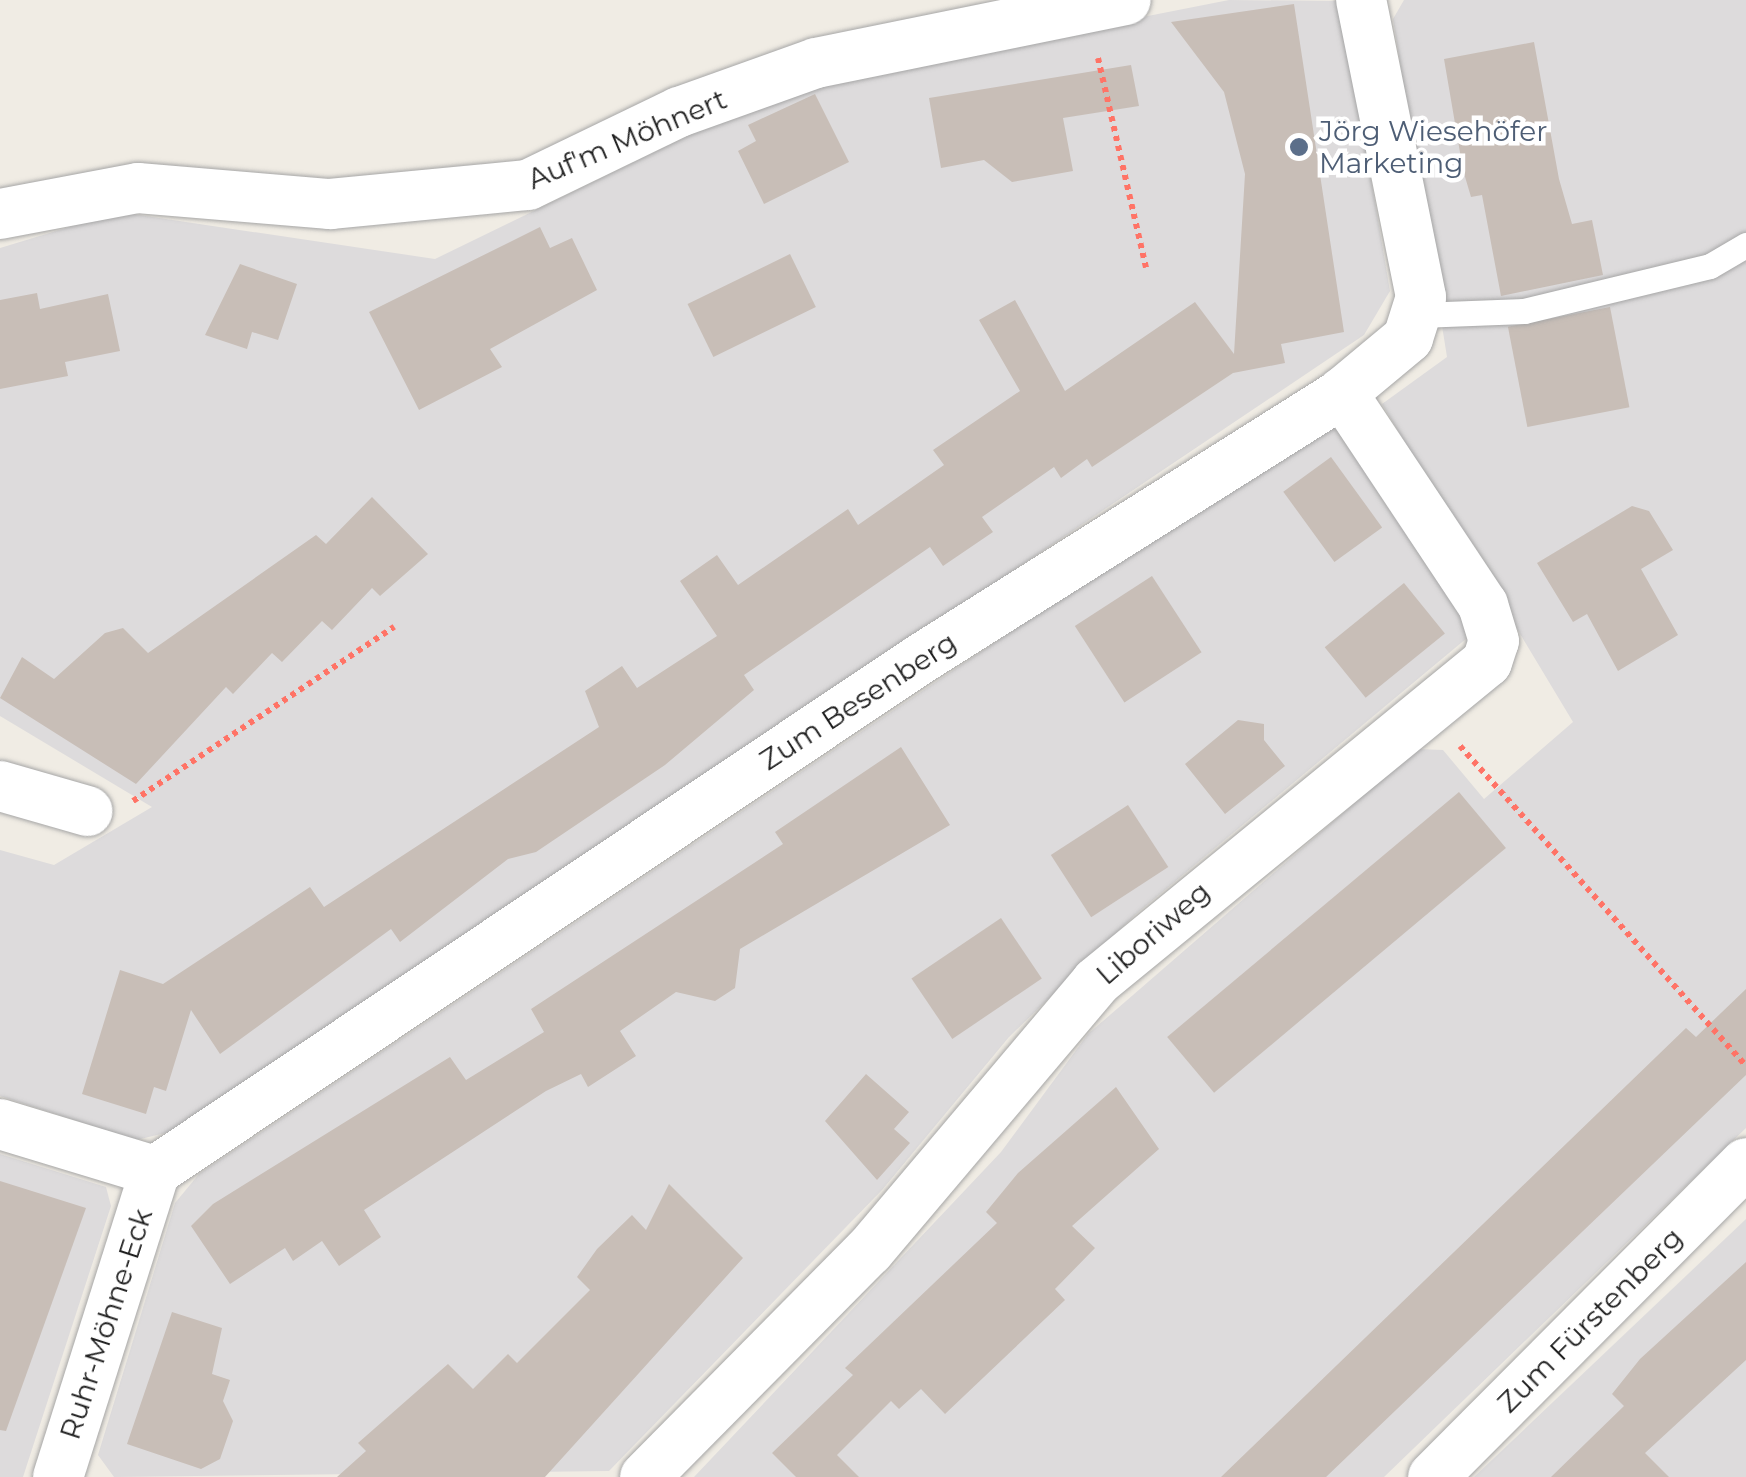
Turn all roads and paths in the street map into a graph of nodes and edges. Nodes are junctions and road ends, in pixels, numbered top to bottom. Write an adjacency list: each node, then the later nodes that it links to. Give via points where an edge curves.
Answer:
1 (1361, 0): 6 (street)
2 (1108, 4): 3 (street, Auf'm Möhnert, via 816,64 679,112 528,185 330,204 138,188); 5 (path)
3 (0, 214)
4 (1746, 245): 6 (lane, via 1710,266 1524,311)
5 (1146, 268)
6 (1419, 315): 7 (street, Zum Besenberg, via 1408,338)
7 (1342, 393): 15 (street, Zum Besenberg, via 922,658); 17 (street, Liboriweg, via 1483,604 1494,640 1488,662 1096,982 869,1250)
8 (394, 627): 11 (path, via 122,809)
9 (1495, 783): 12 (path)
10 (0, 786): 11 (street)
11 (87, 811)
12 (1746, 1066)
13 (0, 1124): 15 (street)
14 (1746, 1163): 18 (street, Zum Fürstenberg)
15 (154, 1171): 16 (street, Ruhr-Möhne-Eck)
16 (58, 1477)
17 (646, 1477)
18 (1433, 1477)

